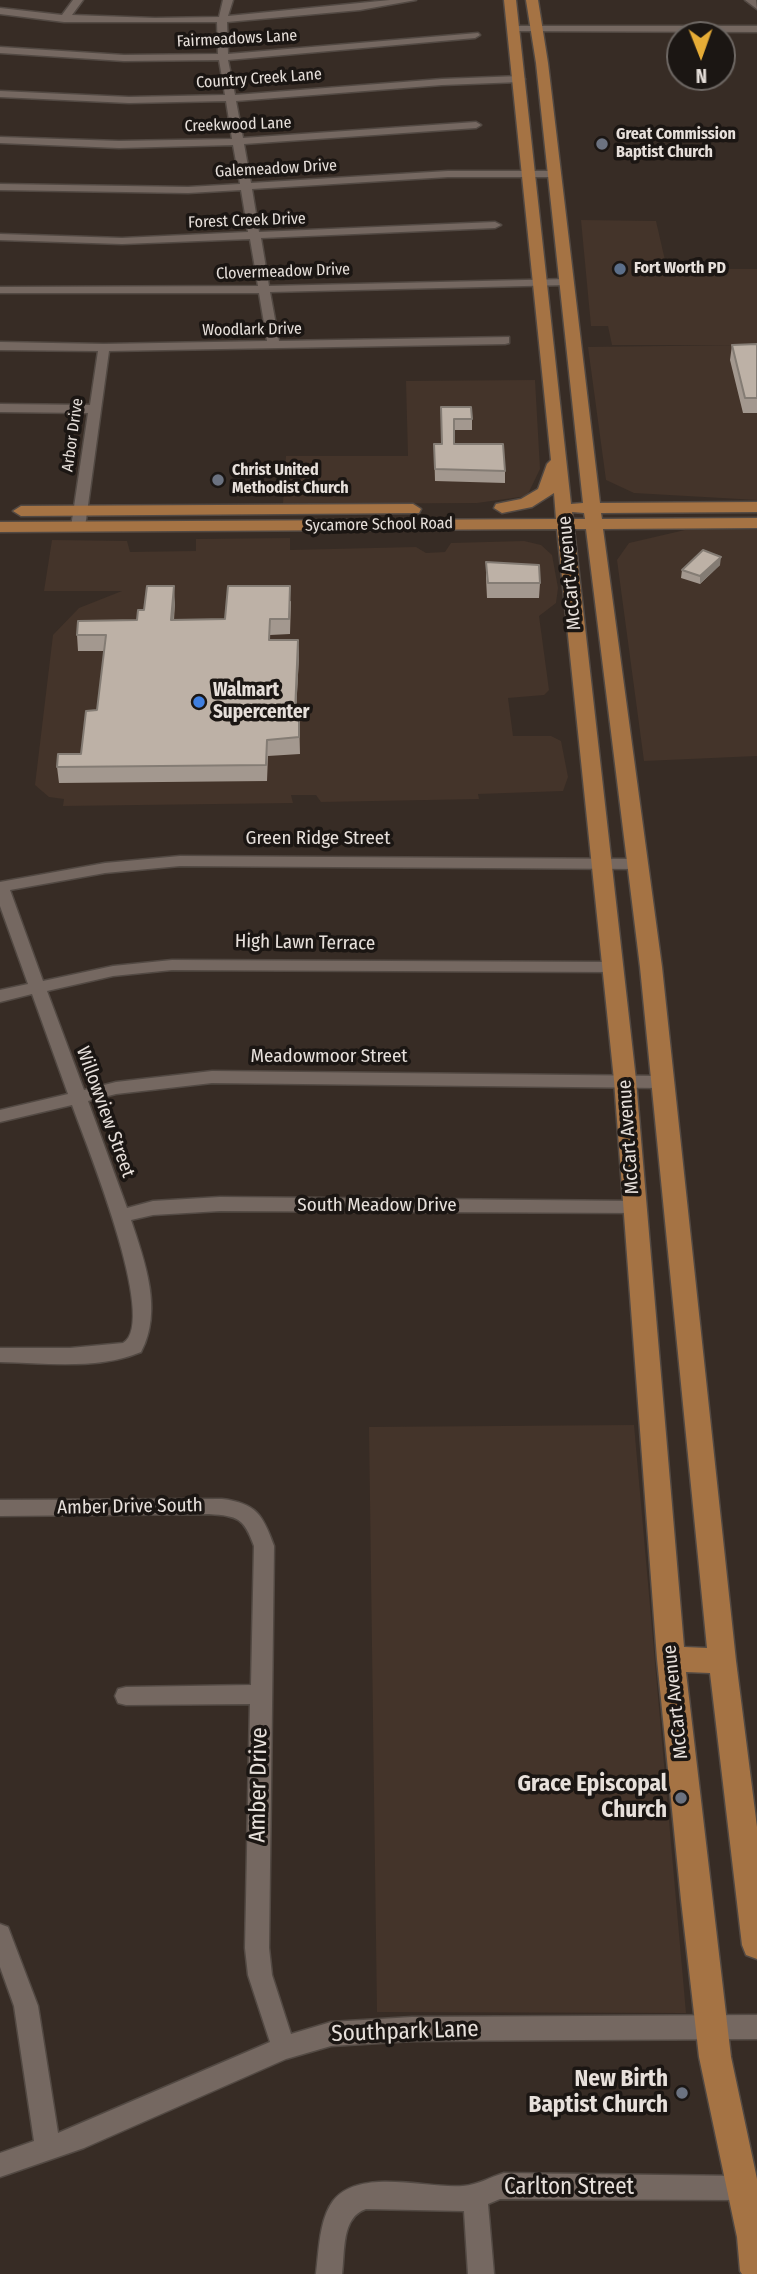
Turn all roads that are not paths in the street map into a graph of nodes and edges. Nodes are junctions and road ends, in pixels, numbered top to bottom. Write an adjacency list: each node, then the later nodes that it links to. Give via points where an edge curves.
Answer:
1 (78, 0): 10 (street)
2 (228, 0): 11 (street)
3 (411, 0): 7 (street)
4 (510, 0): 12 (main road, McCart Avenue)
5 (532, 0): 13 (main road, McCart Avenue)
6 (750, 0): 8 (street)
7 (374, 2): 11 (street, via 296,16)
8 (757, 6)
9 (0, 11): 10 (street)
10 (64, 19): 11 (street)
11 (222, 20): 17 (street)
12 (515, 29): 13 (street); 19 (main road, McCart Avenue)
13 (538, 29): 14 (street); 18 (main road, McCart Avenue)
14 (757, 29)
15 (474, 35): 17 (street, Fairmeadows Lane)
16 (0, 50): 17 (street, Fairmeadows Lane, via 118,58)
17 (223, 57): 21 (street)
18 (543, 71): 19 (main road); 22 (main road, McCart Avenue)
19 (520, 79): 21 (street, Country Creek Lane, via 431,81); 22 (main road, via 533,84); 26 (main road, McCart Avenue)
20 (0, 94): 21 (street, Country Creek Lane, via 96,100)
21 (230, 98): 25 (street)
22 (546, 101): 27 (main road, McCart Avenue)
23 (476, 125): 25 (street, Creekwood Lane)
24 (0, 140): 25 (street, Creekwood Lane, via 112,145)
25 (238, 142): 29 (street)
26 (530, 174): 27 (street, Galemeadow Drive); 29 (street, Galemeadow Drive, via 448,174); 33 (main road, McCart Avenue)
27 (554, 174): 34 (main road, McCart Avenue)
28 (0, 187): 29 (street, Galemeadow Drive, via 111,191)
29 (246, 188): 31 (street)
30 (495, 225): 31 (street, Forest Creek Drive)
31 (255, 236): 32 (street, Forest Creek Drive, via 122,241); 35 (street)
32 (0, 237)
33 (541, 282): 34 (street, Clovermeadow Drive); 35 (street, Clovermeadow Drive); 41 (main road, McCart Avenue)
34 (567, 282): 42 (main road, McCart Avenue)
35 (264, 289): 36 (street, Clovermeadow Drive); 38 (street)
36 (0, 290)
37 (505, 340): 38 (street, Woodlark Drive)
38 (274, 345): 40 (street, Woodlark Drive)
39 (0, 346): 40 (street, Woodlark Drive)
40 (104, 348): 44 (street, Arbor Drive)
41 (553, 392): 42 (main road); 45 (main road, McCart Avenue)
42 (579, 392): 46 (main road, McCart Avenue)
43 (0, 408): 44 (street)
44 (94, 409): 54 (street, Arbor Drive)
45 (559, 451): 47 (main road, via 546,492 526,503); 51 (main road, McCart Avenue)
46 (588, 475): 48 (main road, via 604,490 631,501); 52 (main road, McCart Avenue)
47 (502, 508): 51 (main road, Sycamore School Road); 53 (main road, Sycamore School Road)
48 (685, 508): 49 (main road, Sycamore School Road); 52 (main road, Sycamore School Road)
49 (757, 508)
50 (0, 512): 54 (main road, Sycamore School Road)
51 (564, 516): 52 (main road, Sycamore School Road); 56 (main road, Sycamore School Road); 59 (main road, McCart Avenue)
52 (593, 516): 57 (main road, Sycamore School Road); 60 (main road, McCart Avenue)
53 (296, 518): 54 (main road, Sycamore School Road); 56 (main road, Sycamore School Road)
54 (79, 519): 58 (main road, Sycamore School Road)
55 (757, 523): 57 (main road, Sycamore School Road)
56 (468, 524): 59 (main road, via 529,533)
57 (649, 524): 60 (main road, via 613,540)
58 (0, 527)
59 (568, 554): 61 (main road, McCart Avenue)
60 (601, 578): 63 (main road, McCart Avenue)
61 (581, 677): 62 (main road, McCart Avenue); 63 (main road, via 596,688 602,708)
62 (586, 713): 64 (main road, via 603,717 611,739); 65 (main road, McCart Avenue)
63 (620, 714): 64 (main road, McCart Avenue)
64 (624, 747): 66 (main road, McCart Avenue)
65 (602, 862): 66 (street, Green Ridge Street); 67 (street, Green Ridge Street, via 180,861 93,869); 68 (main road, McCart Avenue)
66 (637, 864): 72 (main road, McCart Avenue)
67 (1, 887): 69 (street, Willowview Street)
68 (613, 967): 69 (street, High Lawn Terrace, via 195,964 113,971); 71 (main road, McCart Avenue)
69 (37, 988): 70 (street, High Lawn Terrace); 73 (street, Willowview Street)
70 (0, 996)
71 (625, 1080): 72 (street, Meadowmoor Street); 73 (street, Meadowmoor Street, via 212,1077 116,1088); 75 (main road, McCart Avenue)
72 (663, 1082): 81 (main road, McCart Avenue)
73 (78, 1098): 74 (street, Meadowmoor Street); 76 (street, Willowview Street)
74 (0, 1116)
75 (634, 1208): 76 (street, South Meadow Drive, via 220,1204 153,1208); 80 (main road, McCart Avenue)
76 (121, 1216): 77 (street, Willowview Street, via 134,1252 142,1297 137,1341 127,1351 108,1354)
77 (0, 1355)
78 (0, 1508): 79 (street, Amber Drive South, via 230,1507)
79 (255, 1521): 82 (street, Amber Drive, via 264,1546)
80 (671, 1659): 81 (main road); 87 (main road, McCart Avenue)
81 (722, 1661): 85 (main road, McCart Avenue)
82 (261, 1694): 83 (street); 88 (street, Amber Drive, via 257,1948 260,1975)
83 (126, 1696)
84 (0, 1935): 89 (street, via 26,2006)
85 (757, 1945)
86 (757, 2027): 87 (street, Southpark Lane)
87 (710, 2028): 88 (street, Southpark Lane, via 412,2029 331,2034); 91 (main road, McCart Avenue)
88 (284, 2048): 89 (street, Southpark Lane)
89 (48, 2150): 90 (street, Southpark Lane)
90 (0, 2165)
91 (742, 2188): 92 (street, Carlton Street, via 504,2185); 93 (main road, McCart Avenue)
92 (475, 2197): 94 (street, Carlton Street, via 353,2199 339,2219); 95 (street)
93 (757, 2271)
94 (330, 2274)
95 (481, 2274)

